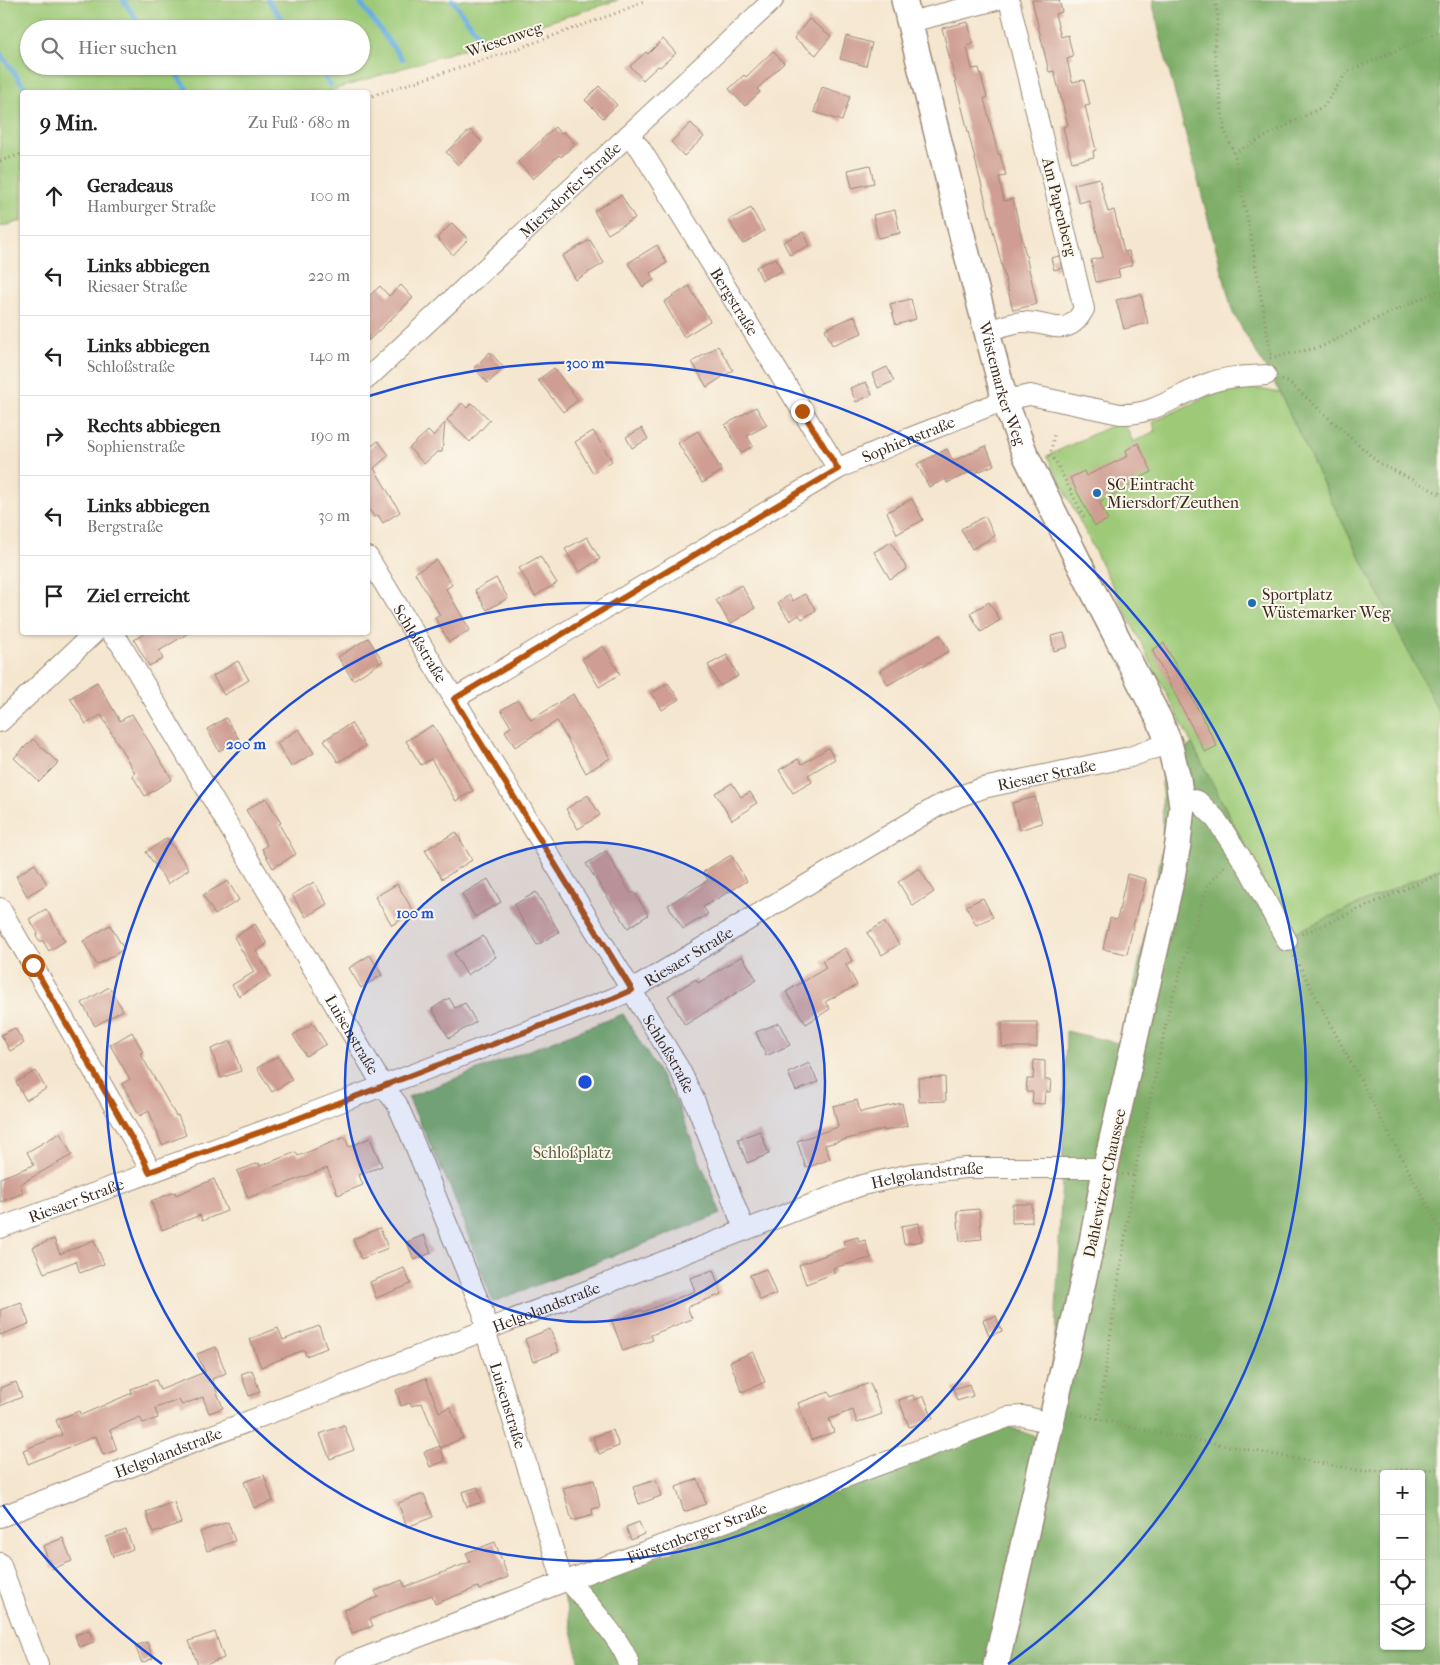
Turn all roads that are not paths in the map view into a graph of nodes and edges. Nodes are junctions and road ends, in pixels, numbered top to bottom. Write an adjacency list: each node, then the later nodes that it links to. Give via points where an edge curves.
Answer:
1 (773, 0): 5 (street, Miersdorfer Straße)
2 (996, 0): 4 (street)
3 (1009, 0): 6 (street, Am Papenberg, via 1084,309 1077,322 1067,328 1021,322)
4 (907, 11): 6 (main road, Wüstemarker Weg)
5 (628, 135): 8 (street, Miersdorfer Straße); 10 (street, Bergstraße, via 640,148)
6 (987, 331): 9 (main road, Wüstemarker Weg)
7 (1268, 366): 9 (street, Sophienstraße, via 1211,382 1132,415 1030,395)
8 (370, 376)
9 (1005, 401): 10 (street, Sophienstraße, via 863,456); 16 (main road, Wüstemarker Weg, via 1025,454 1160,718)
10 (838, 469): 14 (street, Sophienstraße)
11 (370, 560): 14 (street, Schloßstraße)
12 (92, 635): 15 (street)
13 (113, 635): 21 (street, Luisenstraße)
14 (454, 699): 20 (street, Schloßstraße)
15 (0, 722)
16 (1169, 743): 17 (main road, Dahlewitzer Chaussee); 20 (street, Riesaer Straße, via 1130,757 983,788 936,806)
17 (1180, 796): 19 (street, via 1198,801 1215,818 1237,850); 23 (main road, Dahlewitzer Chaussee, via 1178,844)
18 (0, 908): 22 (street)
19 (1287, 941)
20 (632, 990): 21 (street, Riesaer Straße); 25 (street, Schloßstraße, via 694,1099)
21 (383, 1086): 22 (street, Riesaer Straße); 26 (street, Luisenstraße, via 397,1104 412,1138 483,1312)
22 (149, 1172): 24 (street, Riesaer Straße)
23 (1113, 1172): 25 (street, Helgolandstraße, via 1094,1168 966,1168 911,1174 862,1185); 27 (main road, Dahlewitzer Chaussee, via 1092,1242)
24 (0, 1228)
25 (744, 1230): 26 (street, Helgolandstraße)
26 (485, 1330): 28 (street, Helgolandstraße); 30 (street, Luisenstraße)
27 (1060, 1417): 30 (street, Fürstenberger Straße, via 1008,1417); 34 (main road, Dahlewitzer Chaussee)
28 (0, 1517)
29 (0, 1564): 31 (street)
30 (565, 1581): 32 (street, Fürstenberger Straße); 33 (street, via 597,1614 619,1644)
31 (38, 1665)
32 (345, 1665)
33 (629, 1665)
34 (996, 1665)

